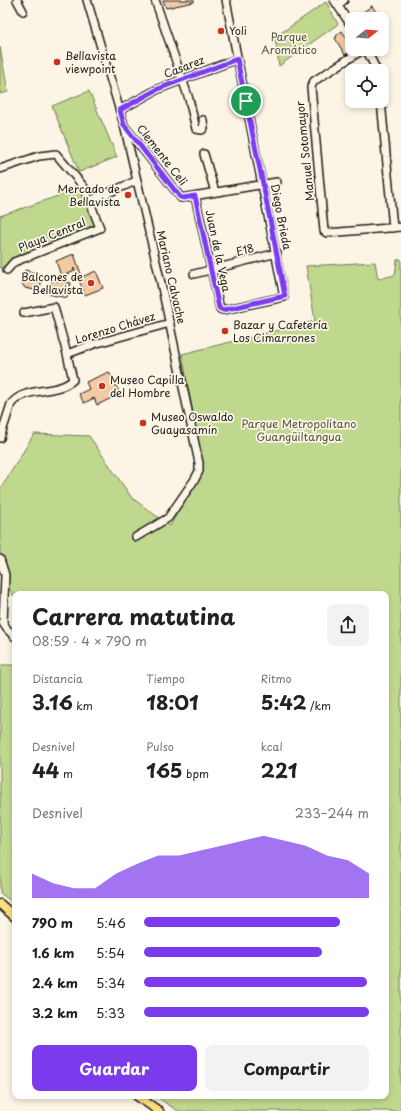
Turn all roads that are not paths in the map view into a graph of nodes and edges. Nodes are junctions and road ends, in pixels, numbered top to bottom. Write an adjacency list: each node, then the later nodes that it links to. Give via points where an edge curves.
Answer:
1 (17, 0): 7 (street)
2 (87, 0): 13 (street, Mariano Calvache)
3 (155, 0): 11 (street)
4 (226, 0): 10 (street, Diego Brieda)
5 (344, 0): 6 (street)
6 (336, 2): 8 (street)
7 (23, 11)
8 (345, 17)
9 (354, 56): 25 (street, Manuel Sotomayor, via 314,81 310,87 324,231 327,233)
10 (237, 59): 11 (street, Casarez); 20 (street, Diego Brieda)
11 (182, 80): 13 (street, Casarez, via 152,92); 14 (street, via 196,129 204,128)
12 (383, 108): 25 (street)
13 (120, 110): 15 (street, Mariano Calvache)
14 (203, 120)
15 (124, 125): 18 (street, Mariano Calvache); 22 (street, Clemente Celi, via 180,197)
16 (204, 154): 21 (street)
17 (0, 169): 23 (street, via 56,153 84,187)
18 (136, 181): 23 (street, Playa Central); 32 (street, Mariano Calvache)
19 (277, 182): 20 (street, Clemente Celi)
20 (263, 184): 21 (street, Clemente Celi); 26 (street, Diego Brieda)
21 (215, 192): 22 (street, Clemente Celi)
22 (195, 196): 28 (street, Juan de la Vega)
23 (89, 201): 27 (street, Playa Central, via 100,228 14,262)
24 (401, 227): 25 (street)
25 (393, 228)
26 (277, 253): 28 (street, E18); 30 (street, Diego Brieda, via 285,297)
27 (7, 270)
28 (210, 270): 29 (street, E18); 30 (street, Juan de la Vega)
29 (194, 274)
30 (221, 310)
31 (24, 313): 33 (street, via 54,307)
32 (170, 323): 33 (street, Lorenzo Chávez); 35 (street, Mariano Calvache, via 199,471 168,518)
33 (67, 354): 34 (street, via 73,380 15,400 11,404)
34 (0, 438)
35 (136, 537)
36 (0, 559): 37 (street, via 5,575 3,623)
37 (12, 634)
38 (0, 904): 39 (main road)
39 (12, 914)
40 (142, 1099): 41 (main road)
41 (160, 1111)

